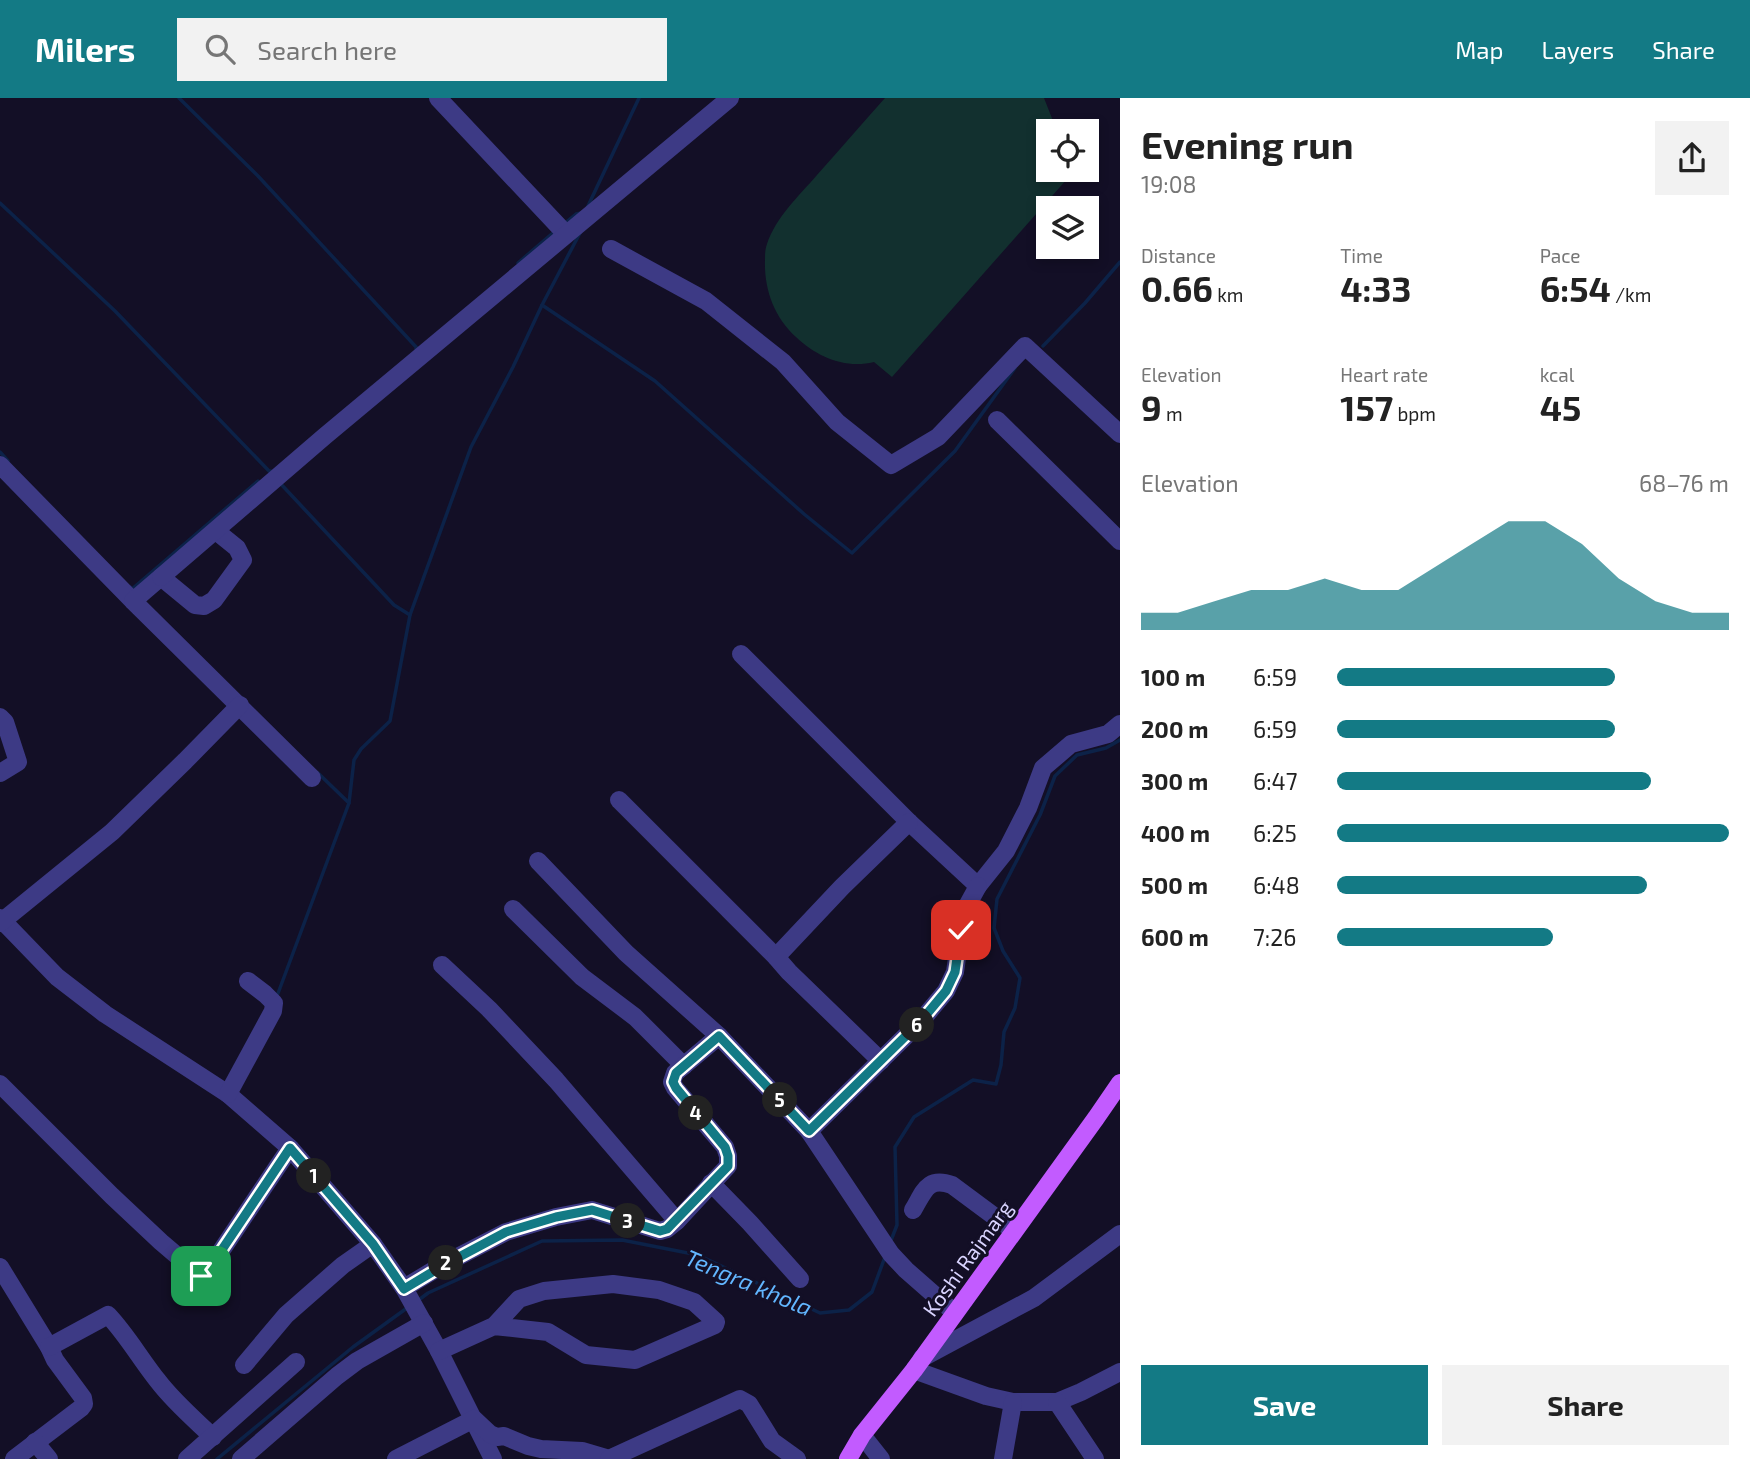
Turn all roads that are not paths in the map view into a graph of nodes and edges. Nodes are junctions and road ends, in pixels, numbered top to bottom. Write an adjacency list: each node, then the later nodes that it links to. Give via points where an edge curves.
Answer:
1 (438, 98): 3 (street)
2 (730, 98): 3 (street)
3 (566, 234): 8 (street)
4 (611, 250): 6 (street, via 706,301 783,362 837,422 891,465 938,438 1025,346)
5 (997, 420): 9 (street)
6 (1120, 434)
7 (0, 465): 11 (street)
8 (216, 531): 10 (street); 10 (street, via 237,548 243,560 214,600 195,605)
9 (1120, 541)
10 (161, 577): 11 (street)
11 (133, 601): 13 (street)
12 (741, 654): 19 (street)
13 (240, 705): 17 (street); 23 (street, via 112,832)
14 (0, 717): 16 (street, via 18,762)
15 (1120, 724): 21 (street, via 1108,734 1071,744 1043,768 1006,851)
16 (0, 773)
17 (312, 778)
18 (619, 800): 24 (street)
19 (909, 822): 21 (street); 24 (street)
20 (538, 861): 27 (street, via 626,953)
21 (978, 886): 28 (street, via 967,906 955,972 946,991)
22 (513, 909): 29 (street)
23 (1, 921): 32 (street, via 57,977 105,1014)
24 (776, 957): 28 (street)
25 (442, 965): 37 (street, via 555,1080)
26 (248, 981): 32 (street, via 274,1003 273,1011)
27 (719, 1036): 29 (street); 33 (street)
28 (881, 1061): 33 (street)
29 (684, 1066): 35 (street, via 673,1082 728,1156 728,1166)
30 (1120, 1083): 38 (main road, Koshi Rajmarg)
31 (0, 1084): 34 (street, via 160,1242 201,1276)
32 (228, 1094): 34 (street)
33 (809, 1131): 44 (street, via 887,1248)
34 (290, 1148): 40 (street)
35 (711, 1183): 37 (street); 42 (street)
36 (913, 1210): 38 (street, via 928,1185 944,1183)
37 (677, 1221): 43 (street, via 660,1231 592,1210 556,1217 506,1232)
38 (1014, 1231): 44 (main road, Koshi Rajmarg)
39 (1120, 1234): 50 (street, via 1034,1297)
40 (373, 1244): 43 (street); 51 (street, via 286,1315)
41 (0, 1267): 47 (street)
42 (800, 1279)
43 (405, 1291): 45 (street)
44 (955, 1313): 50 (main road, Koshi Rajmarg)
45 (422, 1319): 48 (street); 62 (street, via 347,1368)
46 (494, 1326): 46 (street, via 548,1332 586,1355 635,1360 716,1322 694,1302 659,1290 613,1284 544,1291 519,1299); 48 (street)
47 (49, 1347): 57 (street, via 108,1315 158,1381); 58 (street, via 83,1404)
48 (439, 1351): 55 (street)
49 (296, 1362): 57 (street)
50 (918, 1364): 53 (street, via 986,1396); 56 (main road, Koshi Rajmarg)
51 (244, 1365)
52 (1120, 1372): 54 (street)
53 (1013, 1402): 54 (street); 69 (street)
54 (1057, 1402): 70 (street)
55 (474, 1419): 63 (street); 64 (street); 65 (street, via 497,1437)
56 (862, 1435): 67 (main road, Koshi Rajmarg); 68 (street)
57 (213, 1437): 61 (street)
58 (35, 1442): 59 (street); 60 (street)
59 (14, 1459)
60 (49, 1459)
61 (187, 1459)
62 (241, 1459)
63 (396, 1459)
64 (493, 1459)
65 (609, 1459): 66 (street, via 740,1399 749,1404 772,1441)
66 (797, 1459)
67 (848, 1459)
68 (881, 1459)
69 (1003, 1459)
70 (1095, 1459)

